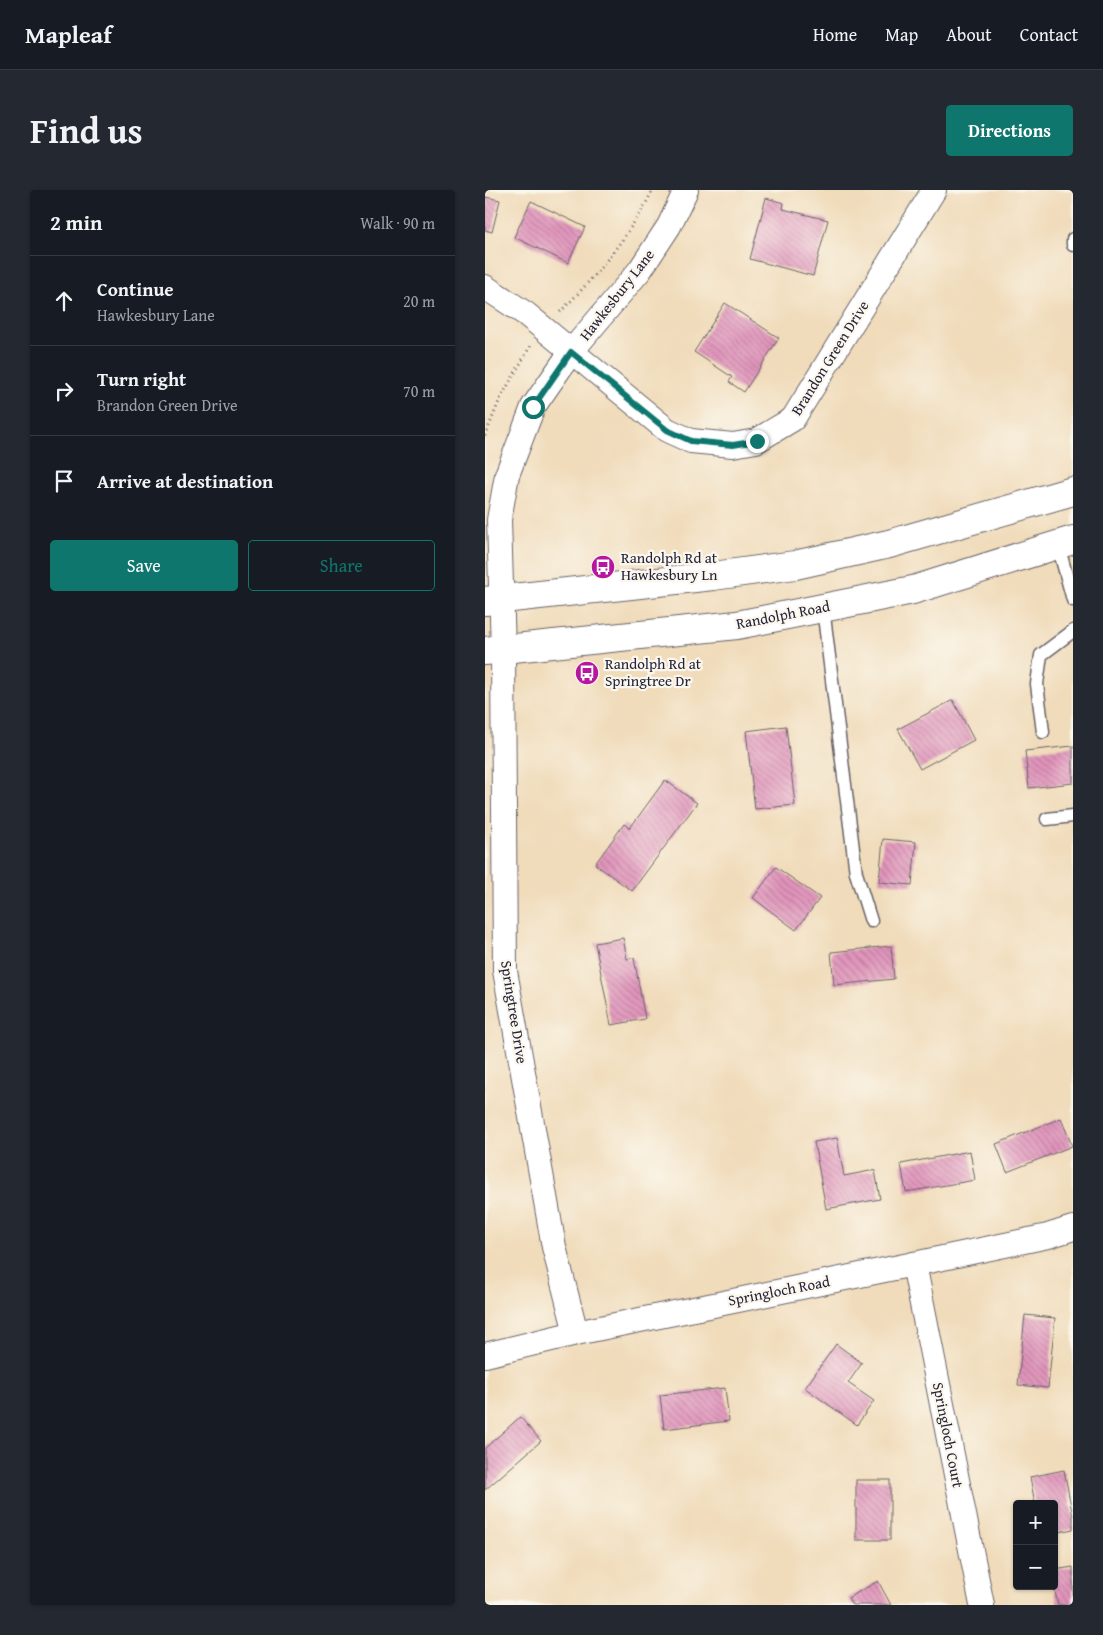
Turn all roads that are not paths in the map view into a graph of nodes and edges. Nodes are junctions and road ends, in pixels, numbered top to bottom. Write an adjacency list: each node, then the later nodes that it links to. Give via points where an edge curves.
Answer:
1 (686, 190): 6 (street, Hawkesbury Lane, via 669,226 639,270)
2 (934, 190): 6 (street, Brandon Green Drive, via 793,419 757,441 733,445 691,441 667,430)
3 (1073, 239): 4 (lane)
4 (1073, 244)
5 (485, 287): 6 (street, Brandon Green Drive, via 527,314)
6 (571, 352): 10 (street, Hawkesbury Lane, via 533,407 507,475 499,520)
7 (1073, 491): 10 (main road, via 889,544 795,565)
8 (1065, 542): 9 (lane); 11 (main road, Randolph Road, via 913,590)
9 (1073, 600)
10 (493, 601): 13 (street, Hawkesbury Lane)
11 (823, 608): 13 (main road, Randolph Road, via 737,625); 17 (lane, via 856,873)
12 (1073, 631): 14 (lane, via 1041,655 1037,684)
13 (496, 643): 20 (street, Springtree Drive, via 505,971 554,1247)
14 (1043, 732)
15 (1073, 816): 16 (lane)
16 (1047, 820)
17 (871, 921)
18 (1073, 1228): 19 (street, Springloch Road, via 1049,1236)
19 (914, 1264): 20 (street, Springloch Road); 22 (street, Springloch Court)
20 (576, 1333): 21 (street, Springloch Road)
21 (485, 1354)
22 (982, 1605)

